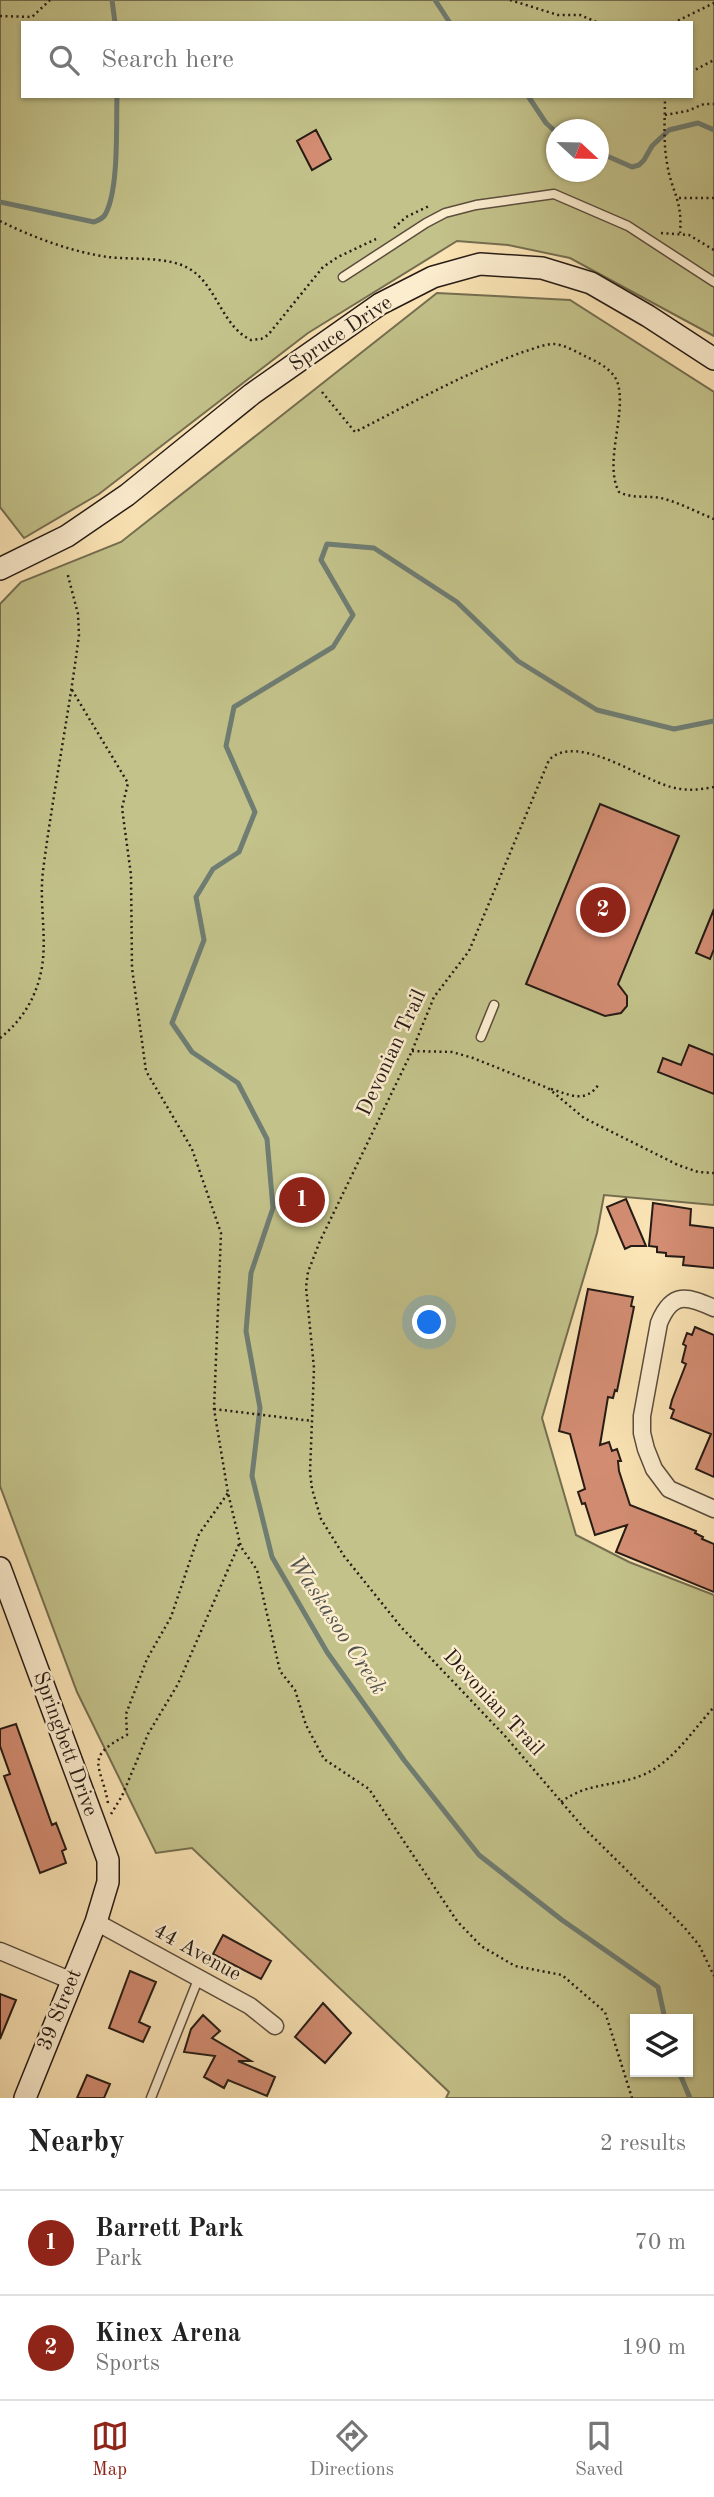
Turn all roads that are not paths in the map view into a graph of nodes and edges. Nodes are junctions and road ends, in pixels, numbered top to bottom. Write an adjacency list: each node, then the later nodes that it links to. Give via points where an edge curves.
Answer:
1 (343, 277): 2 (lane, via 445,213 554,194 628,226)
2 (714, 282)
3 (714, 359): 4 (street, Spruce Drive, via 591,283 542,268 480,264 433,276 380,304 252,394 127,495 67,536)
4 (0, 569)
5 (494, 1005): 6 (lane)
6 (481, 1037)
7 (714, 1308): 8 (street, via 690,1298 678,1299 664,1312 642,1433 654,1469 669,1489)
8 (714, 1509)
9 (0, 1569): 10 (street, Springbett Drive, via 108,1860 108,1882)
10 (96, 1922): 12 (street, 44 Avenue); 13 (street, 39 Street)
11 (0, 1951): 13 (street)
12 (199, 1977): 14 (street, 44 Avenue); 16 (lane)
13 (72, 1980): 15 (street, 39 Street)
14 (275, 2026)
15 (25, 2098)
16 (151, 2098)

